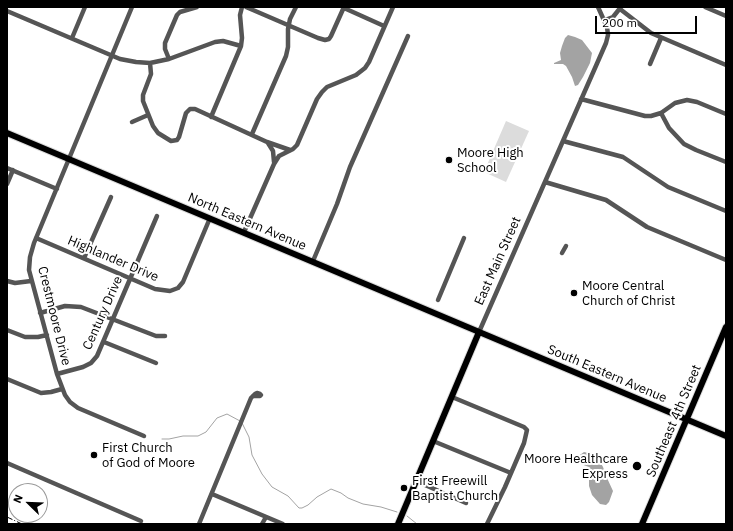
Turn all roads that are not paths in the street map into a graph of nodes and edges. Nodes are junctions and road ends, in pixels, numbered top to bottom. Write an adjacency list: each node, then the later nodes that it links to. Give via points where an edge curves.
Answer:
1 (85, 7): 18 (street)
2 (132, 7): 21 (street, Crestmoore Drive)
3 (197, 7): 22 (street, via 180,12 177,16 165,43)
4 (242, 7): 20 (street)
5 (246, 7): 15 (street)
6 (296, 7): 15 (street)
7 (393, 7): 16 (street)
8 (598, 7): 14 (street, East Main Street)
9 (705, 7): 13 (street)
10 (344, 8): 15 (street, via 333,33 327,40); 16 (street)
11 (620, 8): 14 (street, via 612,17); 19 (street, via 648,31)
12 (7, 11): 18 (street)
13 (726, 16)
14 (605, 20): 26 (street, East Main Street, via 608,30 606,43)
15 (289, 26): 33 (street, via 286,56)
16 (384, 26): 36 (street, via 369,62 362,71 327,87 322,92 297,145)
17 (408, 36): 56 (street, via 350,167 338,204)
18 (72, 38): 21 (street)
19 (661, 38): 24 (street); 25 (street)
20 (241, 46): 22 (street, via 215,42); 30 (street)
21 (112, 56): 23 (street); 37 (street, Crestmoore Drive)
22 (169, 59): 23 (street)
23 (150, 63): 29 (street, via 151,74 143,97)
24 (650, 64)
25 (726, 65)
26 (581, 99): 27 (street, via 640,115 651,116); 34 (street, East Main Street)
27 (661, 113): 28 (street, via 675,103 687,100); 38 (street, via 669,128 684,144)
28 (726, 114)
29 (148, 115): 30 (street, via 156,131 174,141 179,137 189,110 195,108); 31 (street)
30 (211, 117): 33 (street)
31 (132, 122)
32 (7, 133): 37 (main road, North Eastern Avenue)
33 (252, 134): 35 (street)
34 (563, 141): 42 (street, East Main Street); 46 (street, via 623,157 668,187)
35 (267, 142): 36 (street); 39 (street, via 274,151)
36 (290, 150): 39 (street, via 279,156)
37 (70, 159): 44 (street, Crestmoore Drive); 48 (main road, North Eastern Avenue)
38 (726, 162)
39 (274, 164): 49 (street)
40 (7, 168): 41 (street)
41 (13, 170): 43 (street); 44 (street)
42 (545, 182): 55 (street, via 606,200 647,227); 65 (street, East Main Street)
43 (7, 184)
44 (57, 189): 50 (street, Crestmoore Drive)
45 (110, 197): 54 (street)
46 (726, 211)
47 (157, 216): 57 (street, Century Drive)
48 (210, 218): 49 (main road, North Eastern Avenue); 57 (street, Highlander Drive, via 185,279 178,288 170,291 161,290)
49 (244, 232): 56 (main road, North Eastern Avenue)
50 (36, 238): 54 (street, Highlander Drive); 59 (street, Crestmoore Drive, via 29,262)
51 (464, 238): 60 (street)
52 (566, 246): 53 (street)
53 (562, 253)
54 (84, 258): 57 (street, Highlander Drive)
55 (726, 260)
56 (313, 262): 65 (main road, North Eastern Avenue)
57 (131, 278): 62 (street, Century Drive)
58 (7, 281): 59 (street)
59 (31, 281): 61 (street, Crestmoore Drive)
60 (438, 300)
61 (40, 314): 62 (street, via 64,306 74,306); 66 (street, Crestmoore Drive)
62 (114, 319): 67 (street, via 156,336); 68 (street, Century Drive)
63 (726, 327): 75 (main road, Southeast 4th Street)
64 (7, 330): 66 (street, via 25,337)
65 (479, 332): 74 (main road, East Main Street); 75 (main road, South Eastern Avenue)
66 (46, 335): 70 (street, Crestmoore Drive)
67 (166, 336)
68 (104, 342): 69 (street); 70 (street, Century Drive, via 90,363)
69 (156, 363)
70 (57, 374): 72 (street, Crestmoore Drive)
71 (7, 379): 72 (street, via 40,393)
72 (62, 389): 76 (street, Crestmoore Drive, via 70,402 78,408)
73 (253, 396): 82 (street)
74 (452, 397): 78 (main road, East Main Street); 80 (street, via 528,430)
75 (686, 419): 77 (main road, South Eastern Avenue); 91 (main road, Southeast 4th Street)
76 (144, 436)
77 (726, 436)
78 (433, 441): 80 (street); 81 (main road, East Main Street)
79 (7, 463): 85 (street)
80 (511, 473): 90 (street)
81 (416, 482): 83 (street); 89 (main road, East Main Street)
82 (212, 494): 84 (street); 86 (street)
83 (466, 504)
84 (266, 517): 87 (street); 88 (street)
85 (141, 521)
86 (199, 524)
87 (262, 524)
88 (282, 524)
89 (398, 524)
90 (487, 524)
91 (642, 524)

